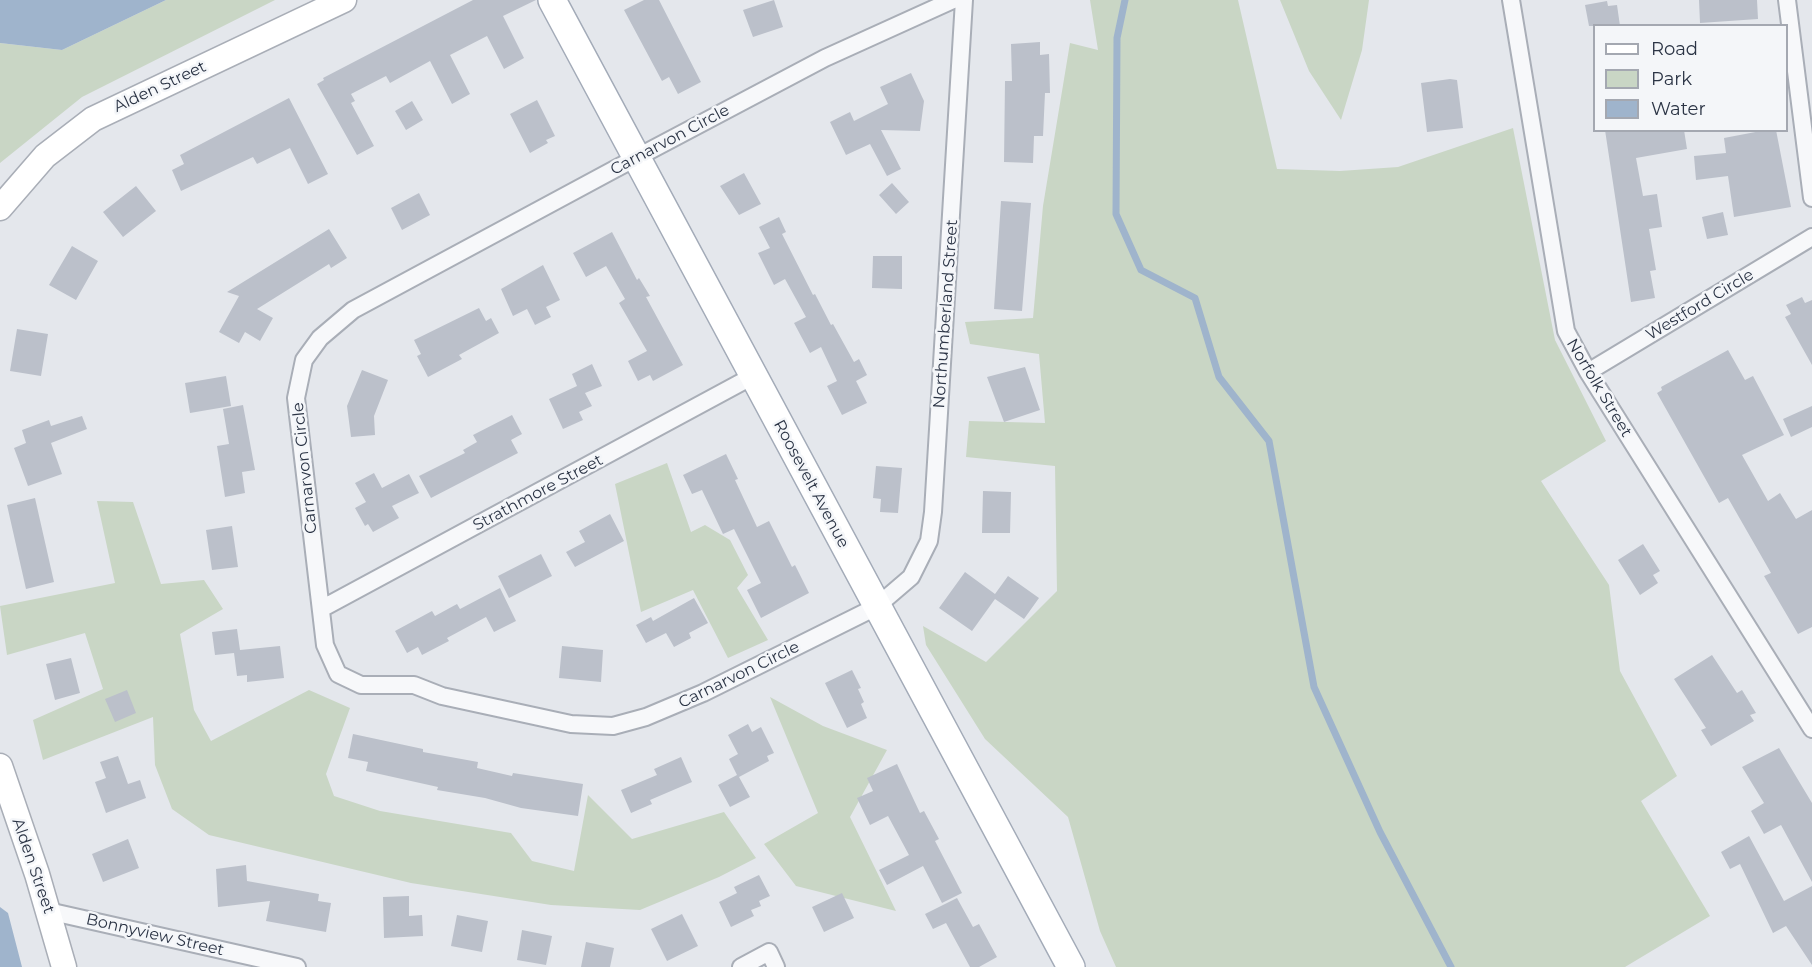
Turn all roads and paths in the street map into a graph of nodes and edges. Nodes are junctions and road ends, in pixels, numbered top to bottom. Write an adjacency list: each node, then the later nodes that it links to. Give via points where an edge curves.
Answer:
1 (344, 0): 9 (street, Alden Street, via 93,119 45,156)
2 (552, 0): 7 (main road, Roosevelt Avenue)
3 (953, 0): 7 (street, Carnarvon Circle, via 825,58)
4 (964, 0): 13 (street, Northumberland Street, via 932,527 925,554 911,577)
5 (1511, 0): 11 (street, Norfolk Street, via 1563,319)
6 (1787, 0): 8 (street)
7 (638, 157): 12 (main road, Roosevelt Avenue); 14 (street, Carnarvon Circle, via 353,310 309,352 300,372 296,398)
8 (1812, 198)
9 (0, 208)
10 (1812, 237): 11 (street, Westford Circle)
11 (1588, 372): 15 (street, Norfolk Street)
12 (753, 376): 13 (main road, Roosevelt Avenue); 14 (street, Strathmore Street)
13 (876, 607): 14 (street, Carnarvon Circle, via 680,703 635,721 601,728 442,696 414,686 353,683 332,666); 22 (main road, Roosevelt Avenue)
14 (321, 609)
15 (1812, 729)
16 (0, 766): 17 (street, Alden Street)
17 (48, 910): 18 (street, Alden Street); 19 (street, Bonnyview Street)
18 (64, 967)
19 (297, 967)
20 (741, 967): 21 (street, via 768,952)
21 (776, 967)
22 (1071, 967)

